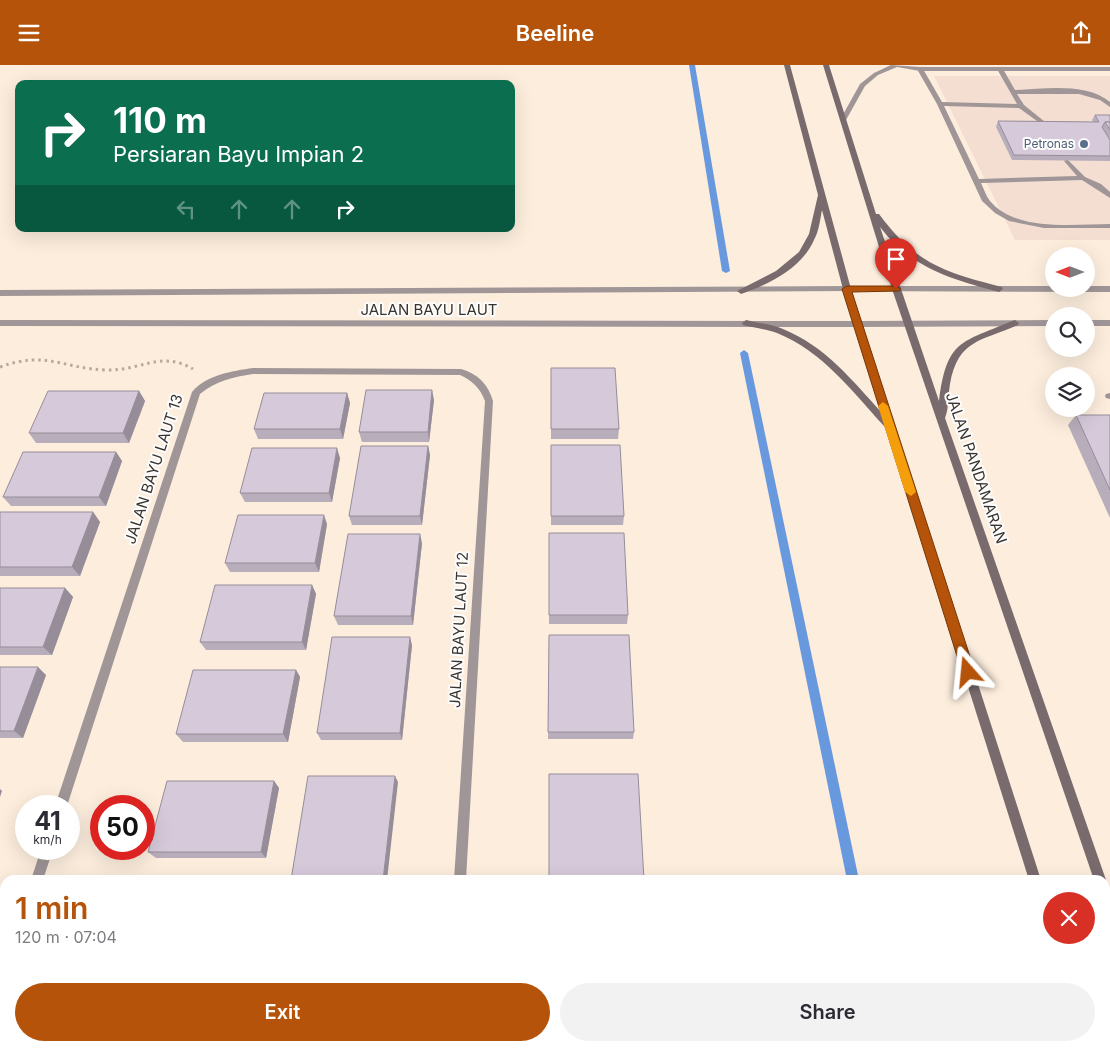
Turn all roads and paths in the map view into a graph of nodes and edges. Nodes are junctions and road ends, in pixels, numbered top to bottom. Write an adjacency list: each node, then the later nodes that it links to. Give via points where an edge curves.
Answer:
1 (787, 65): 16 (main road)
2 (826, 65): 11 (main road, JALAN PANDAMARAN)
3 (896, 65): 4 (street); 11 (street, via 862,85)
4 (919, 67): 5 (street); 8 (street)
5 (1000, 69): 6 (street); 7 (street)
6 (1110, 69)
7 (1013, 92): 9 (street, via 1082,92 1106,99); 10 (street)
8 (940, 105): 10 (street); 15 (street)
9 (1110, 105)
10 (1021, 106): 12 (street)
11 (843, 120): 18 (main road, JALAN PANDAMARAN)
12 (1048, 127)
13 (1067, 161): 14 (street)
14 (1083, 178): 15 (street); 17 (street)
15 (976, 181): 19 (street, via 994,211 1008,219 1038,225)
16 (822, 195): 20 (main road); 24 (main road, via 809,243 791,264 771,279)
17 (1110, 196)
18 (871, 209): 21 (main road, JALAN PANDAMARAN); 22 (main road, via 897,243 925,265)
19 (1110, 226)
20 (847, 289): 21 (street, JALAN BAYU LAUT); 24 (street, JALAN BAYU LAUT); 33 (main road)
21 (896, 289): 22 (street, JALAN BAYU LAUT); 28 (main road, JALAN PANDAMARAN)
22 (999, 289): 23 (street, JALAN BAYU LAUT)
23 (1110, 289)
24 (741, 291): 25 (street, JALAN BAYU LAUT)
25 (0, 293)
26 (0, 323): 27 (street, JALAN BAYU LAUT)
27 (746, 323): 33 (street, JALAN BAYU LAUT); 37 (main road, via 781,331 806,344 829,362)
28 (908, 323): 29 (street, JALAN BAYU LAUT); 33 (street, JALAN BAYU LAUT); 36 (main road, JALAN PANDAMARAN)
29 (1015, 323): 30 (street, JALAN BAYU LAUT); 36 (main road, via 962,347 948,376)
30 (1045, 323)
31 (1095, 323): 32 (street)
32 (1110, 323)
33 (858, 324): 37 (main road)
34 (0, 367): 35 (path, via 42,359 98,371 118,371 172,358 188,365)
35 (209, 381): 38 (street, JALAN BAYU LAUT 13, via 196,392); 41 (street, JALAN BAYU LAUT 12, via 227,374 253,371 447,371 461,372 486,392 489,401)
36 (942, 419): 43 (main road, JALAN PANDAMARAN)
37 (890, 427): 42 (main road)
38 (65, 795)
39 (43, 860): 40 (street)
40 (39, 875)
41 (460, 875)
42 (1033, 875)
43 (1098, 875)

